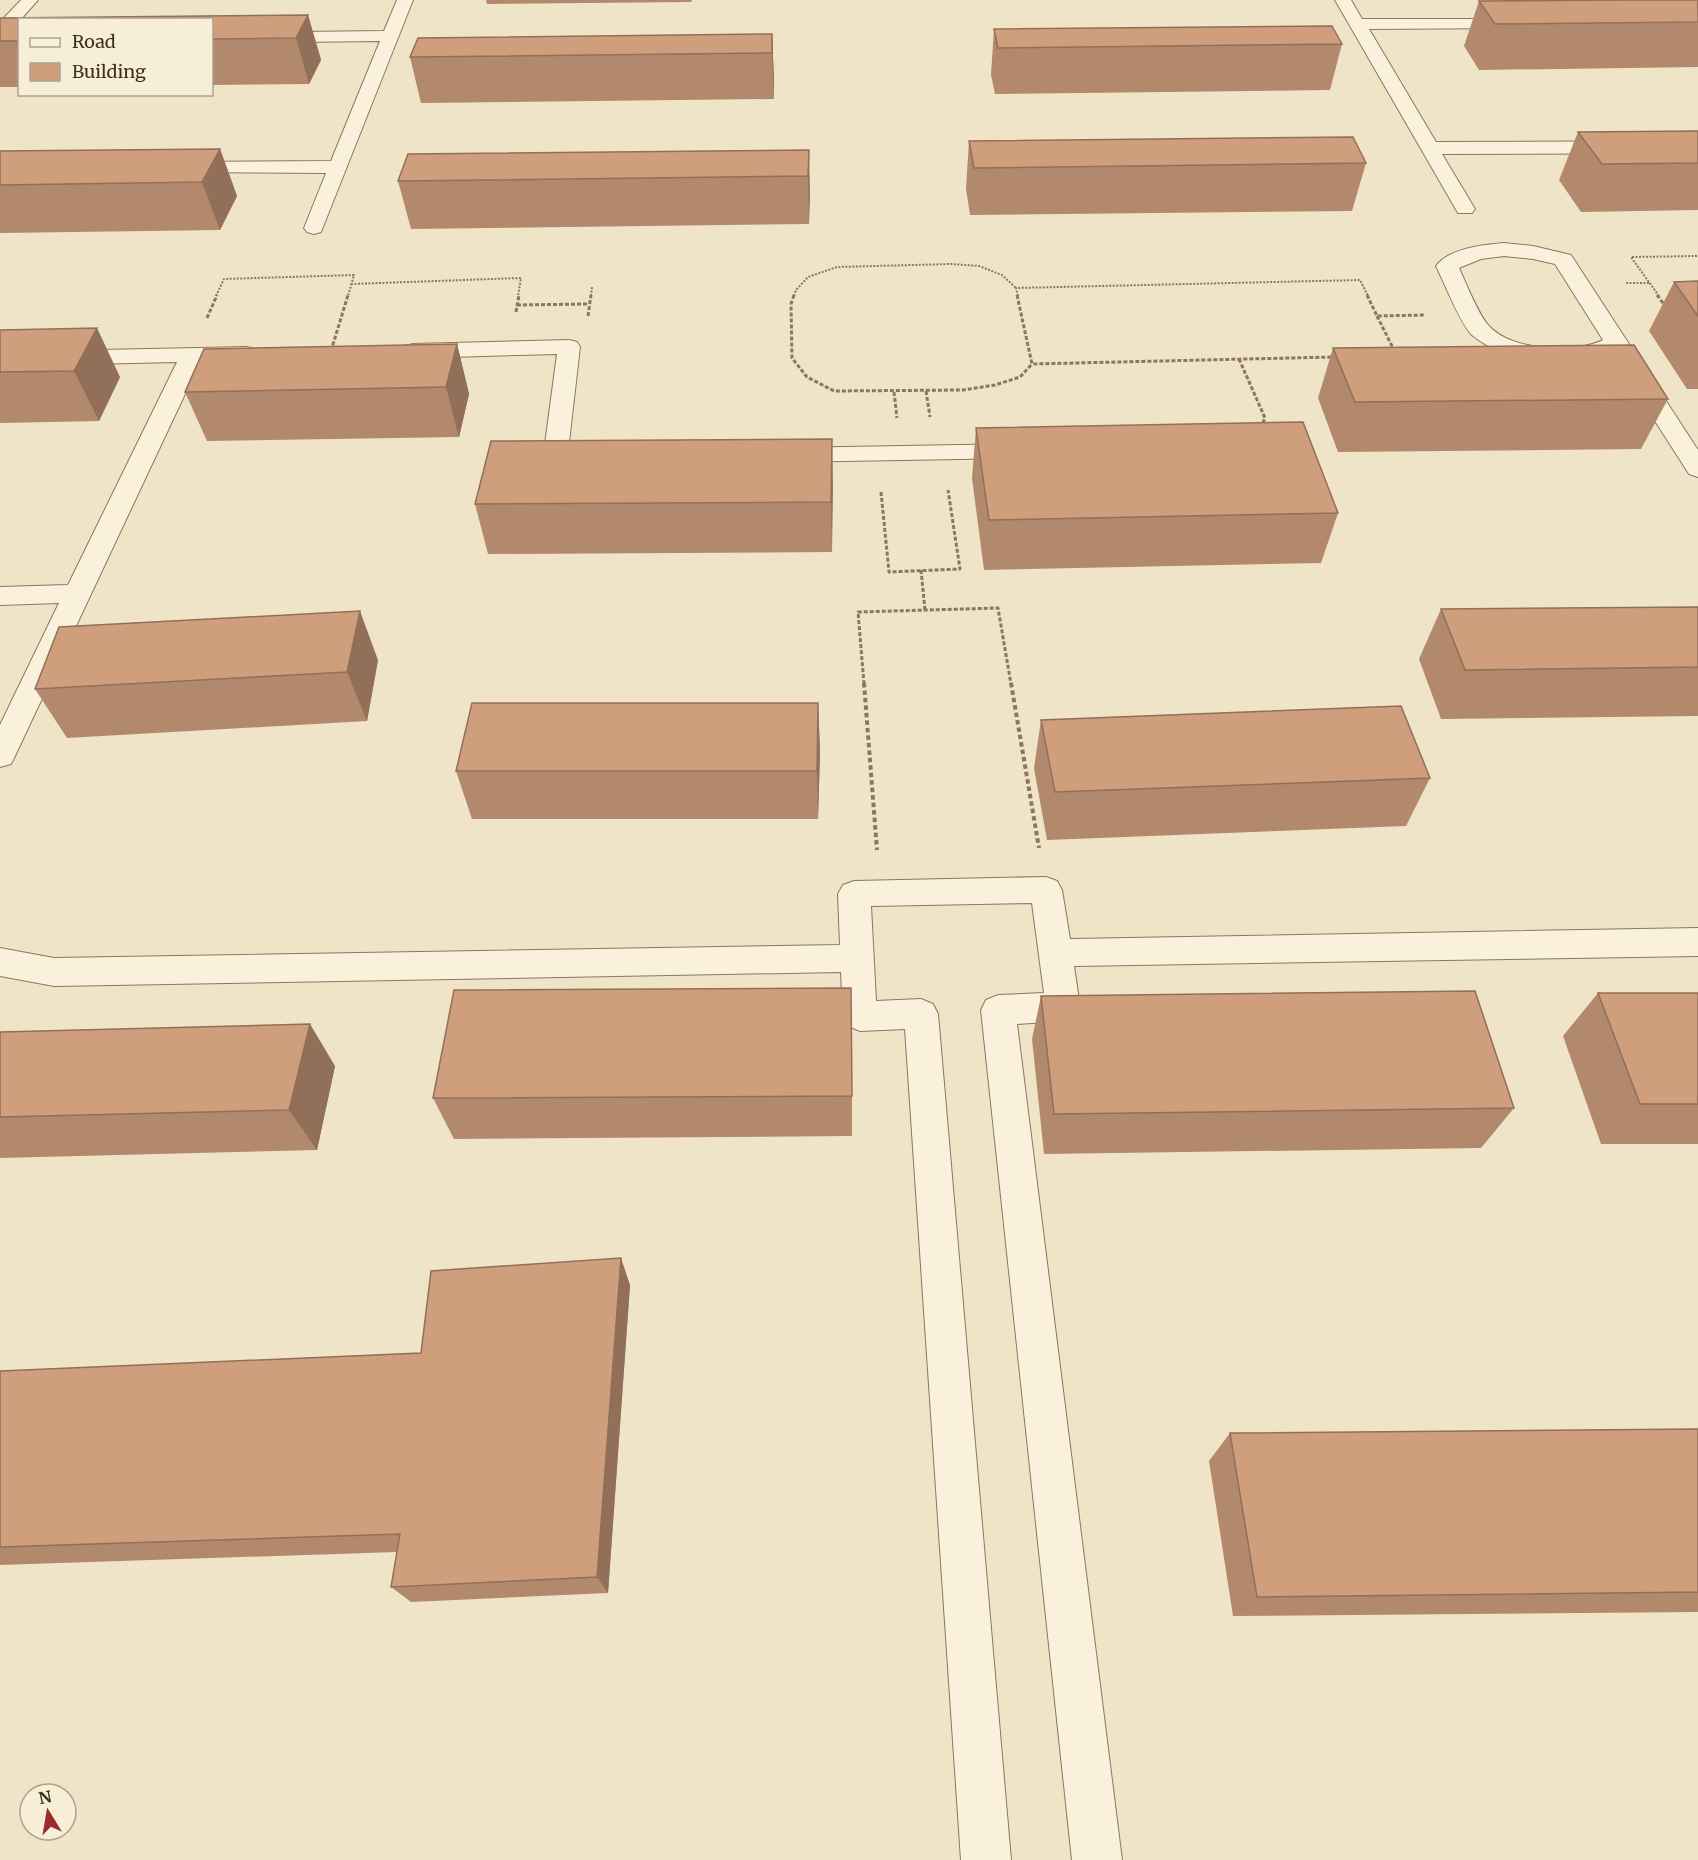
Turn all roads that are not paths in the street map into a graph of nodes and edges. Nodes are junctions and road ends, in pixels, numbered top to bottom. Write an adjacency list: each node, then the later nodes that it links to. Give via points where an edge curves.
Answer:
1 (30, 0): 6 (lane)
2 (405, 0): 7 (lane)
3 (1343, 0): 5 (lane)
4 (1533, 23): 5 (lane)
5 (1357, 24): 12 (lane)
6 (0, 32)
7 (391, 36): 8 (lane); 13 (lane)
8 (213, 38)
9 (0, 40): 10 (lane)
10 (18, 40)
11 (1698, 147): 12 (lane)
12 (1429, 148): 15 (lane)
13 (338, 167): 14 (lane); 16 (lane)
14 (163, 168)
15 (1464, 208)
16 (314, 228)
17 (1615, 343): 17 (lane, via 1594,354 1546,355 1501,345 1479,330 1447,266 1461,257 1487,251 1532,250 1563,260); 22 (lane)
18 (391, 351): 26 (lane, via 569,347 555,459)
19 (331, 352): 20 (lane)
20 (192, 355): 21 (lane); 28 (lane)
21 (0, 359)
22 (1671, 428): 23 (lane); 27 (lane)
23 (1698, 428)
24 (1040, 451): 25 (lane)
25 (769, 455)
26 (602, 458)
27 (1698, 469)
28 (78, 594): 29 (lane); 30 (lane)
29 (0, 596)
30 (0, 756)
31 (1698, 942): 32 (lane)
32 (1055, 953): 33 (lane, via 1046,890 854,894); 36 (lane, via 1063,1007 998,1010)
33 (857, 958): 34 (lane, via 54,972); 35 (lane, via 860,1016 921,1014)
34 (0, 962)
35 (986, 1860)
36 (1097, 1860)

